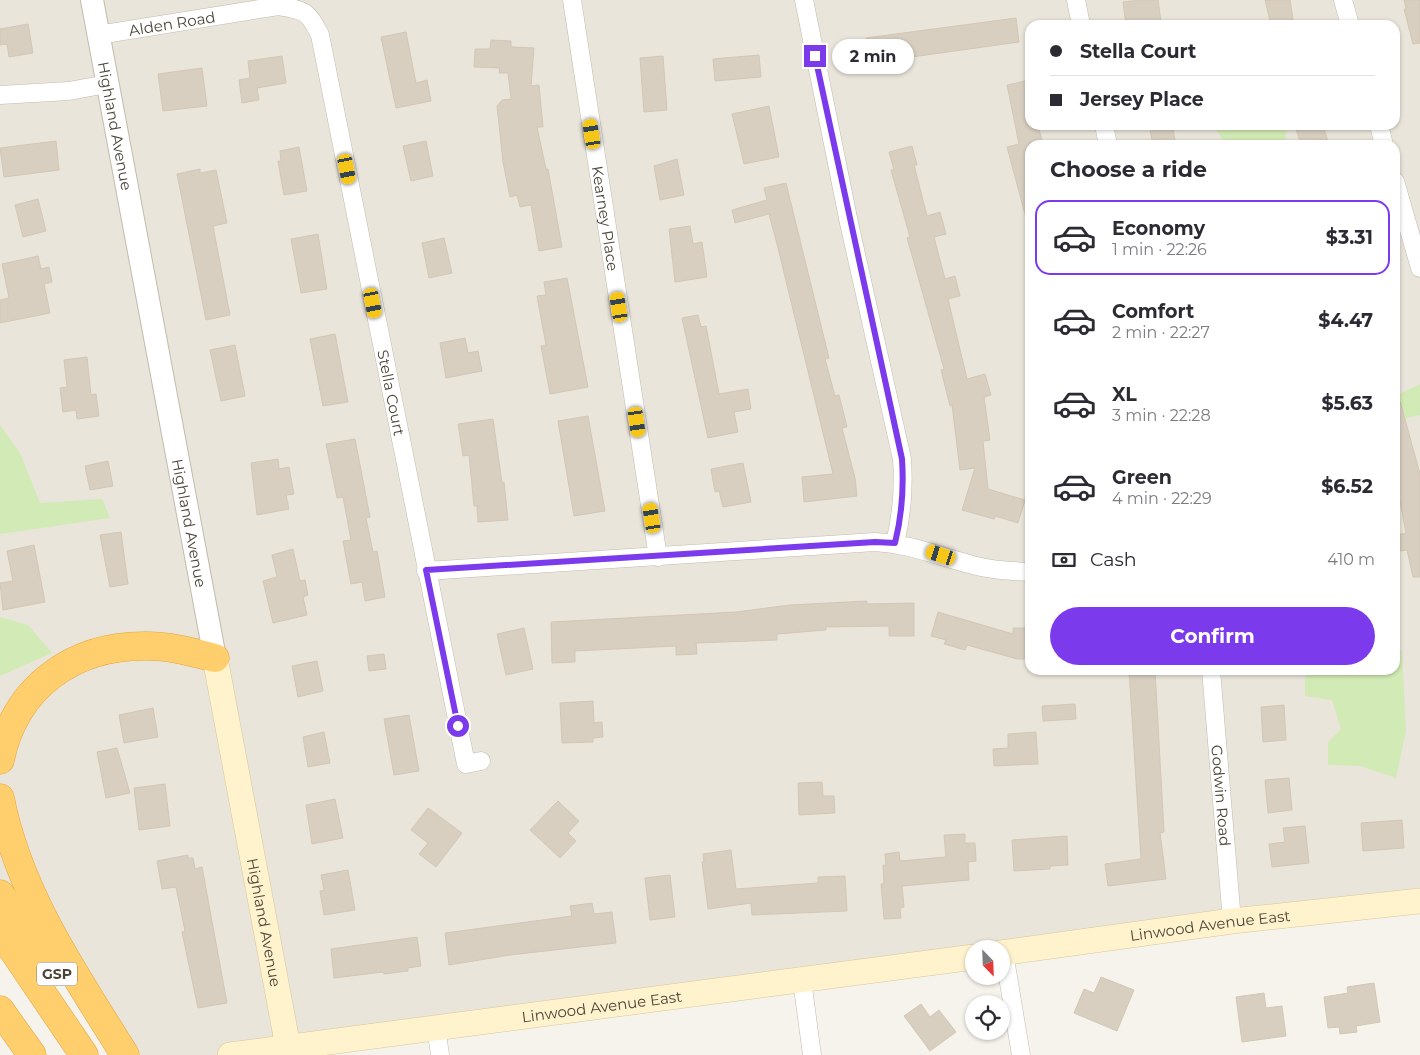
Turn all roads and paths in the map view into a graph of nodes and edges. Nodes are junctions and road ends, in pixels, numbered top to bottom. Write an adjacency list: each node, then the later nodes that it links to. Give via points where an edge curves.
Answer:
1 (92, 0): 9 (street, Highland Avenue)
2 (572, 0): 15 (street, Kearney Place)
3 (804, 0): 14 (street, via 849,223 902,459 904,488)
4 (1076, 0): 7 (street)
5 (1343, 0): 8 (street)
6 (304, 12): 9 (street, Alden Road, via 278,6); 16 (street, Stella Court, via 320,35)
7 (1080, 20)
8 (1349, 20)
9 (98, 35): 10 (street, Highland Avenue)
10 (107, 84): 11 (street); 18 (street, Highland Avenue)
11 (0, 95)
12 (1400, 198): 13 (street)
13 (1420, 268)
14 (895, 543): 15 (street); 17 (street, via 970,565)
15 (658, 557): 16 (street)
16 (426, 570): 21 (street, Stella Court, via 466,764)
17 (1025, 572)
18 (215, 658): 20 (highway, via 185,650 148,646 109,648 75,659 45,680 21,708 10,726); 33 (main road, Highland Avenue)
19 (1211, 675): 25 (street, Godwin Road)
20 (0, 760)
21 (482, 761)
22 (0, 798): 37 (highway, via 19,866 45,924)
23 (0, 894): 36 (highway, GSP)
24 (1420, 901): 25 (main road, Linwood Avenue East)
25 (1232, 921): 27 (main road, Linwood Avenue East)
26 (0, 931): 35 (highway, GSP)
27 (1010, 952)
28 (965, 958): 29 (main road, Linwood Avenue East)
29 (802, 980): 32 (main road, Linwood Avenue East); 40 (street)
30 (1008, 985): 41 (street)
31 (0, 1010): 34 (highway)
32 (436, 1027): 33 (main road, Linwood Avenue East); 39 (street)
33 (288, 1047): 38 (main road, Linwood Avenue East)
34 (32, 1055)
35 (84, 1055)
36 (113, 1055)
37 (125, 1055)
38 (230, 1055)
39 (440, 1055)
40 (812, 1055)
41 (1021, 1055)

